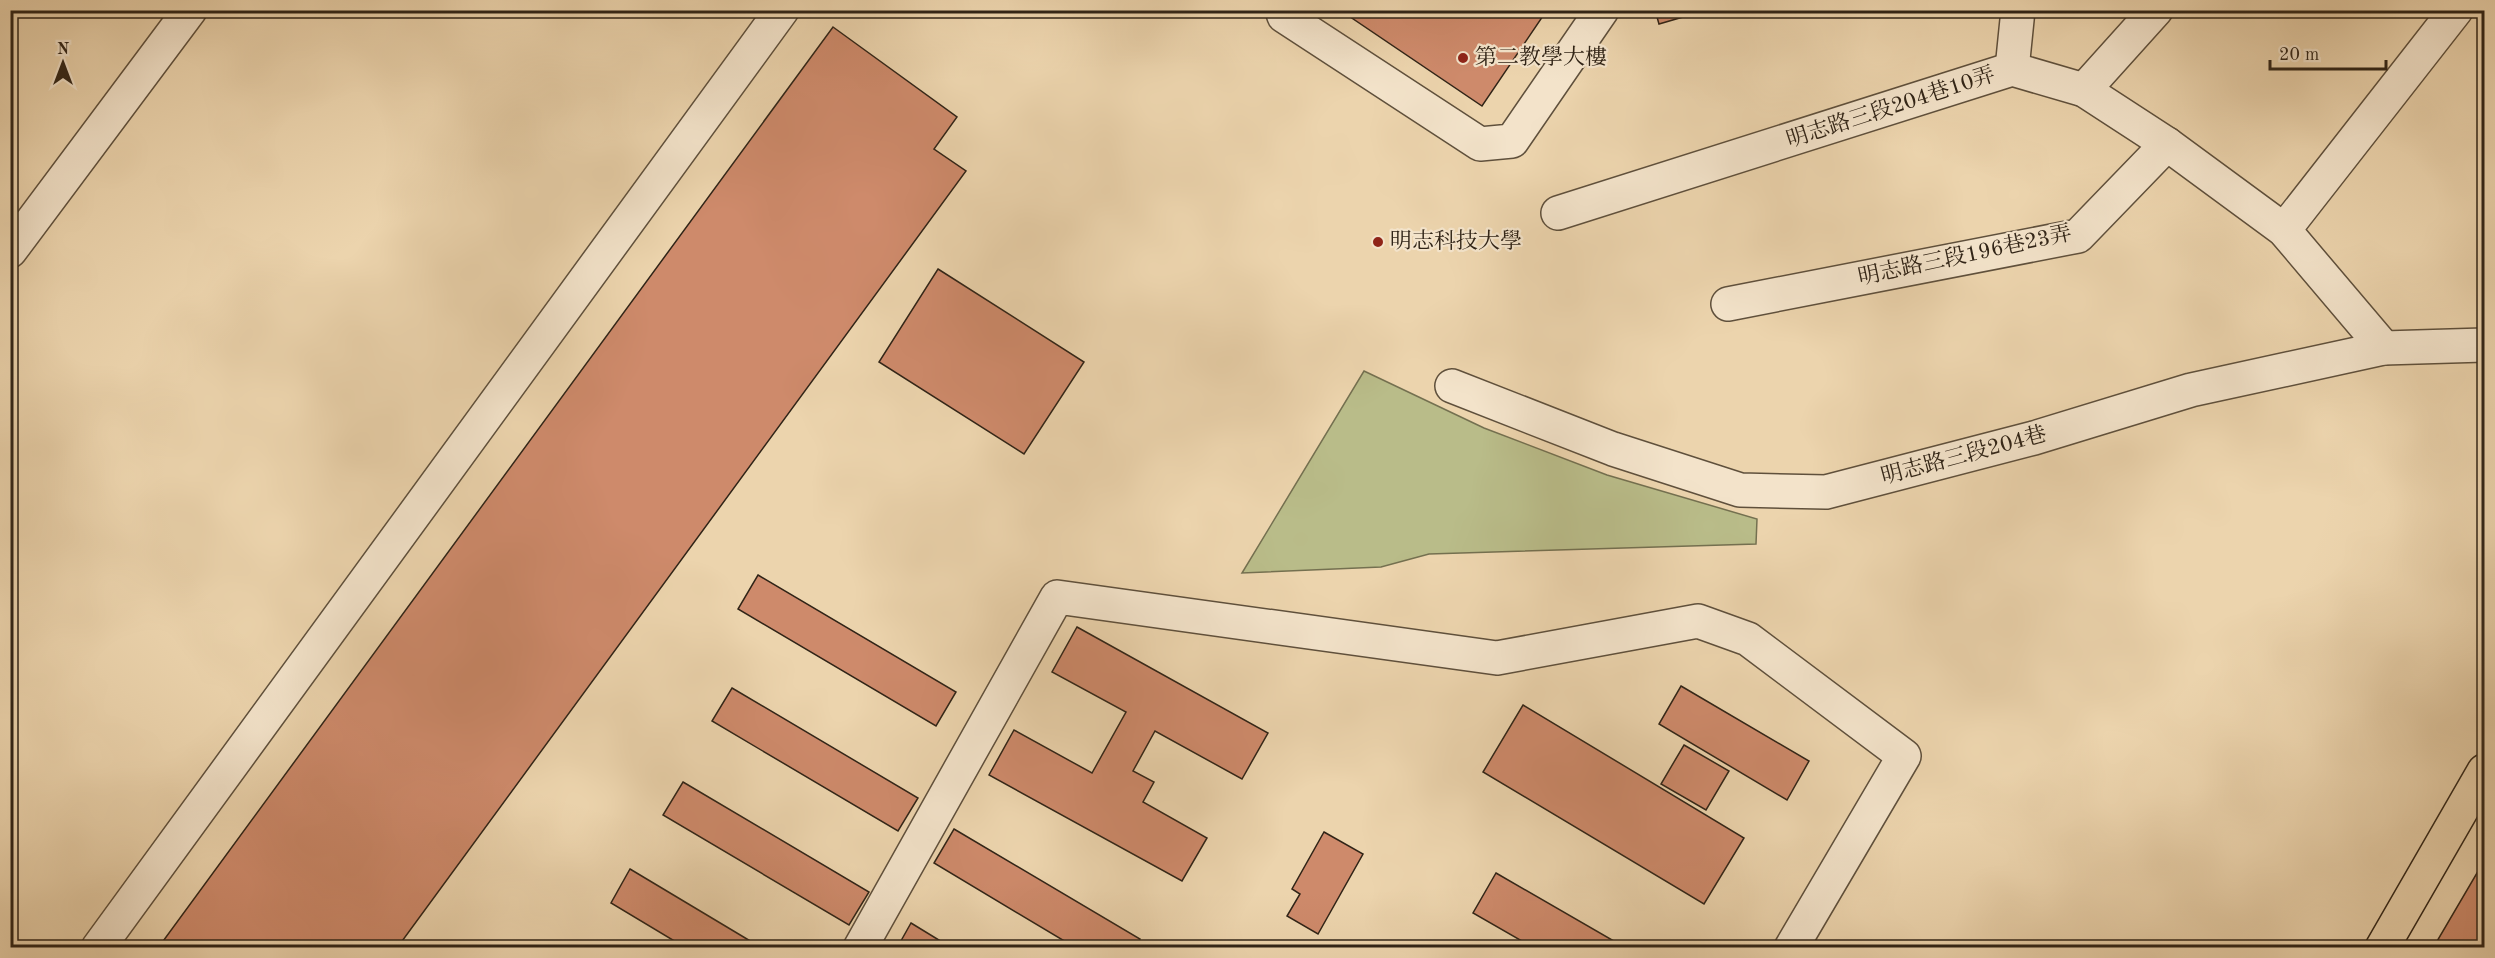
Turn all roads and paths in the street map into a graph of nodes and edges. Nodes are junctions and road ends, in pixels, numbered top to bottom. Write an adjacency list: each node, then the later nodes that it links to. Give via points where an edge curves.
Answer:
1 (190, 10): 13 (lane)
2 (782, 10): 19 (lane)
3 (1282, 10): 4 (lane, via 1284,16 1480,144 1512,141)
4 (1602, 10)
5 (2018, 10): 8 (lane)
6 (2156, 10): 9 (lane)
7 (2457, 10): 12 (lane)
8 (2013, 69): 9 (lane, 明志路三段204巷10弄); 11 (lane, 明志路三段204巷10弄)
9 (2084, 90): 10 (lane, 明志路三段204巷10弄)
10 (2167, 144): 12 (lane, 明志路三段204巷10弄); 14 (lane, 明志路三段196巷23弄, via 2079,236)
11 (1558, 213)
12 (2284, 230): 16 (lane, 明志路三段204巷10弄)
13 (10, 251)
14 (1728, 304)
15 (2484, 345): 16 (lane, 明志路三段204巷)
16 (2384, 348): 17 (lane, 明志路三段204巷, via 2191,390 2034,438 1826,492 1740,490 1613,449)
17 (1452, 386)
18 (2484, 771): 22 (main road)
19 (98, 948)
20 (860, 948): 21 (lane, via 1057,597 1497,658 1698,621 1748,639 1904,756)
21 (1791, 948)
22 (2382, 948)

